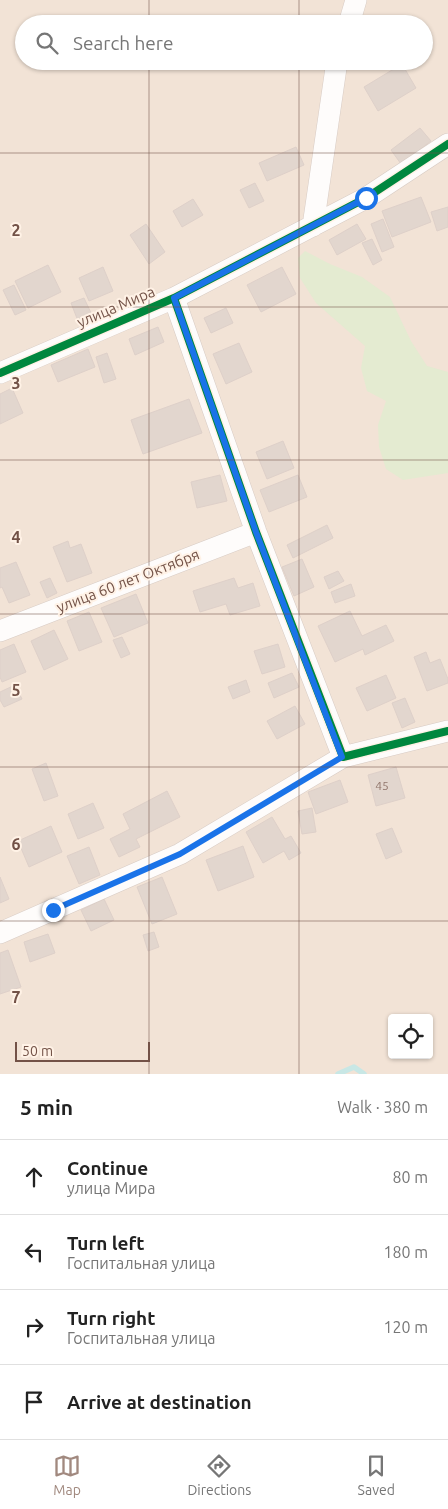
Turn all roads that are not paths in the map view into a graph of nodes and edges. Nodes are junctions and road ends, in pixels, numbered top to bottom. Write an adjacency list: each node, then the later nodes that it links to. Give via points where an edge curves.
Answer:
1 (356, 0): 2 (street)
2 (351, 15)
3 (336, 70): 5 (street)
4 (448, 144): 5 (street, улица Мира, via 366,198)
5 (313, 226): 6 (street, улица Мира)
6 (174, 298): 7 (street, улица Мира); 8 (street)
7 (0, 373)
8 (256, 532): 9 (street, улица 60 лет Октября); 11 (street)
9 (0, 631)
10 (448, 731): 11 (street)
11 (342, 757): 12 (street, via 180,854)
12 (0, 933)

